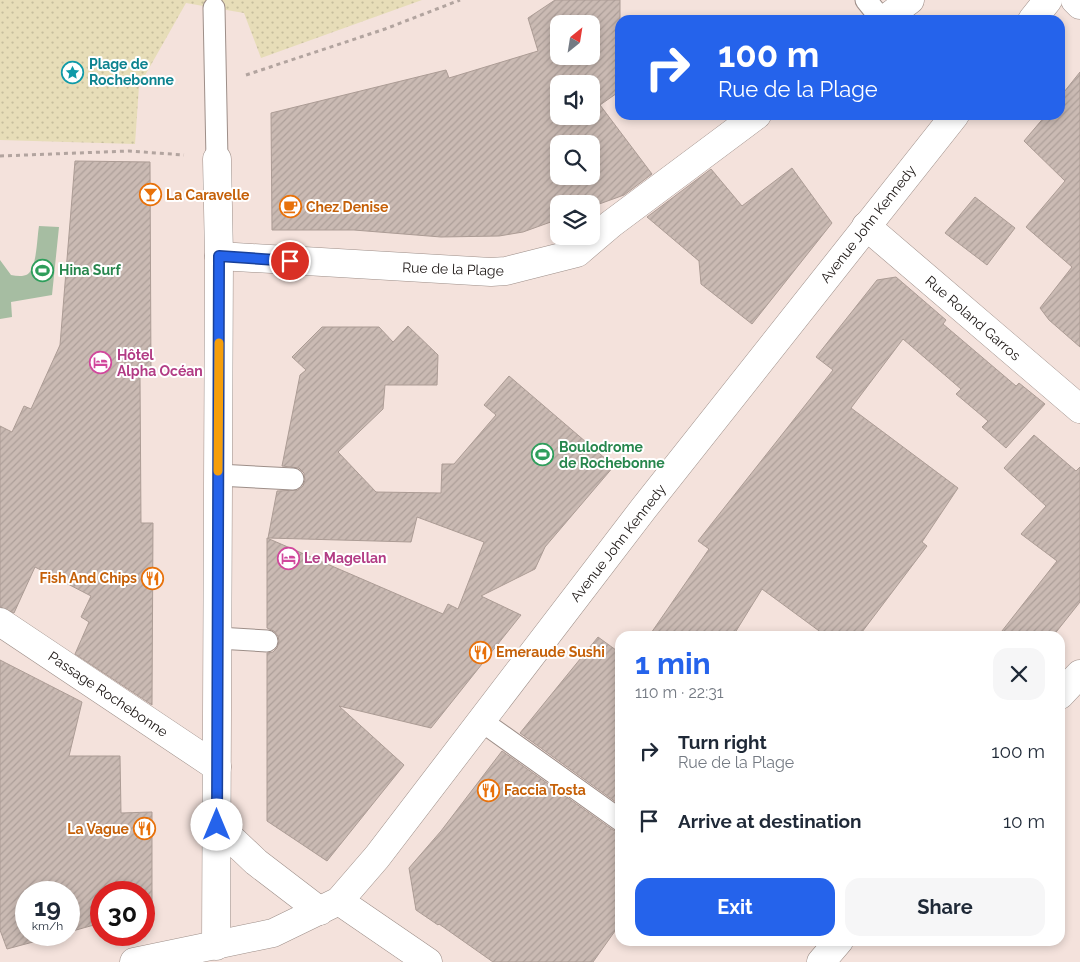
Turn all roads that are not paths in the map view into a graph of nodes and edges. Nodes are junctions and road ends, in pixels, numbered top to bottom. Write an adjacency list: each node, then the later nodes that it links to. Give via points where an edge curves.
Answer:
1 (866, 0): 7 (lane)
2 (910, 0): 8 (street)
3 (1048, 0): 9 (street)
4 (1075, 0): 5 (street)
5 (1080, 5)
6 (214, 8): 12 (lane)
7 (879, 15)
8 (890, 15)
9 (1036, 15)
10 (750, 120): 14 (street, Rue de la Plage, via 577,253 506,272)
11 (951, 120): 13 (street, Avenue John Kennedy)
12 (216, 159): 14 (street)
13 (866, 226): 15 (street, Rue Roland Garros); 23 (street, Avenue John Kennedy)
14 (219, 256): 16 (street)
15 (1080, 409)
16 (218, 475): 17 (lane); 19 (street)
17 (293, 479)
18 (0, 622): 24 (street, Passage Rochebonne)
19 (218, 638): 20 (lane); 24 (street)
20 (267, 641)
21 (1080, 674): 22 (street)
22 (1065, 690)
23 (480, 720): 25 (lane); 27 (street, Avenue John Kennedy, via 377,857)
24 (217, 767): 26 (street)
25 (615, 816)
26 (217, 825): 27 (street, via 256,862); 29 (street)
27 (330, 906): 29 (street, via 273,933); 31 (street)
28 (835, 946): 32 (street)
29 (216, 954): 30 (street)
30 (134, 962)
31 (428, 962)
32 (821, 962)

